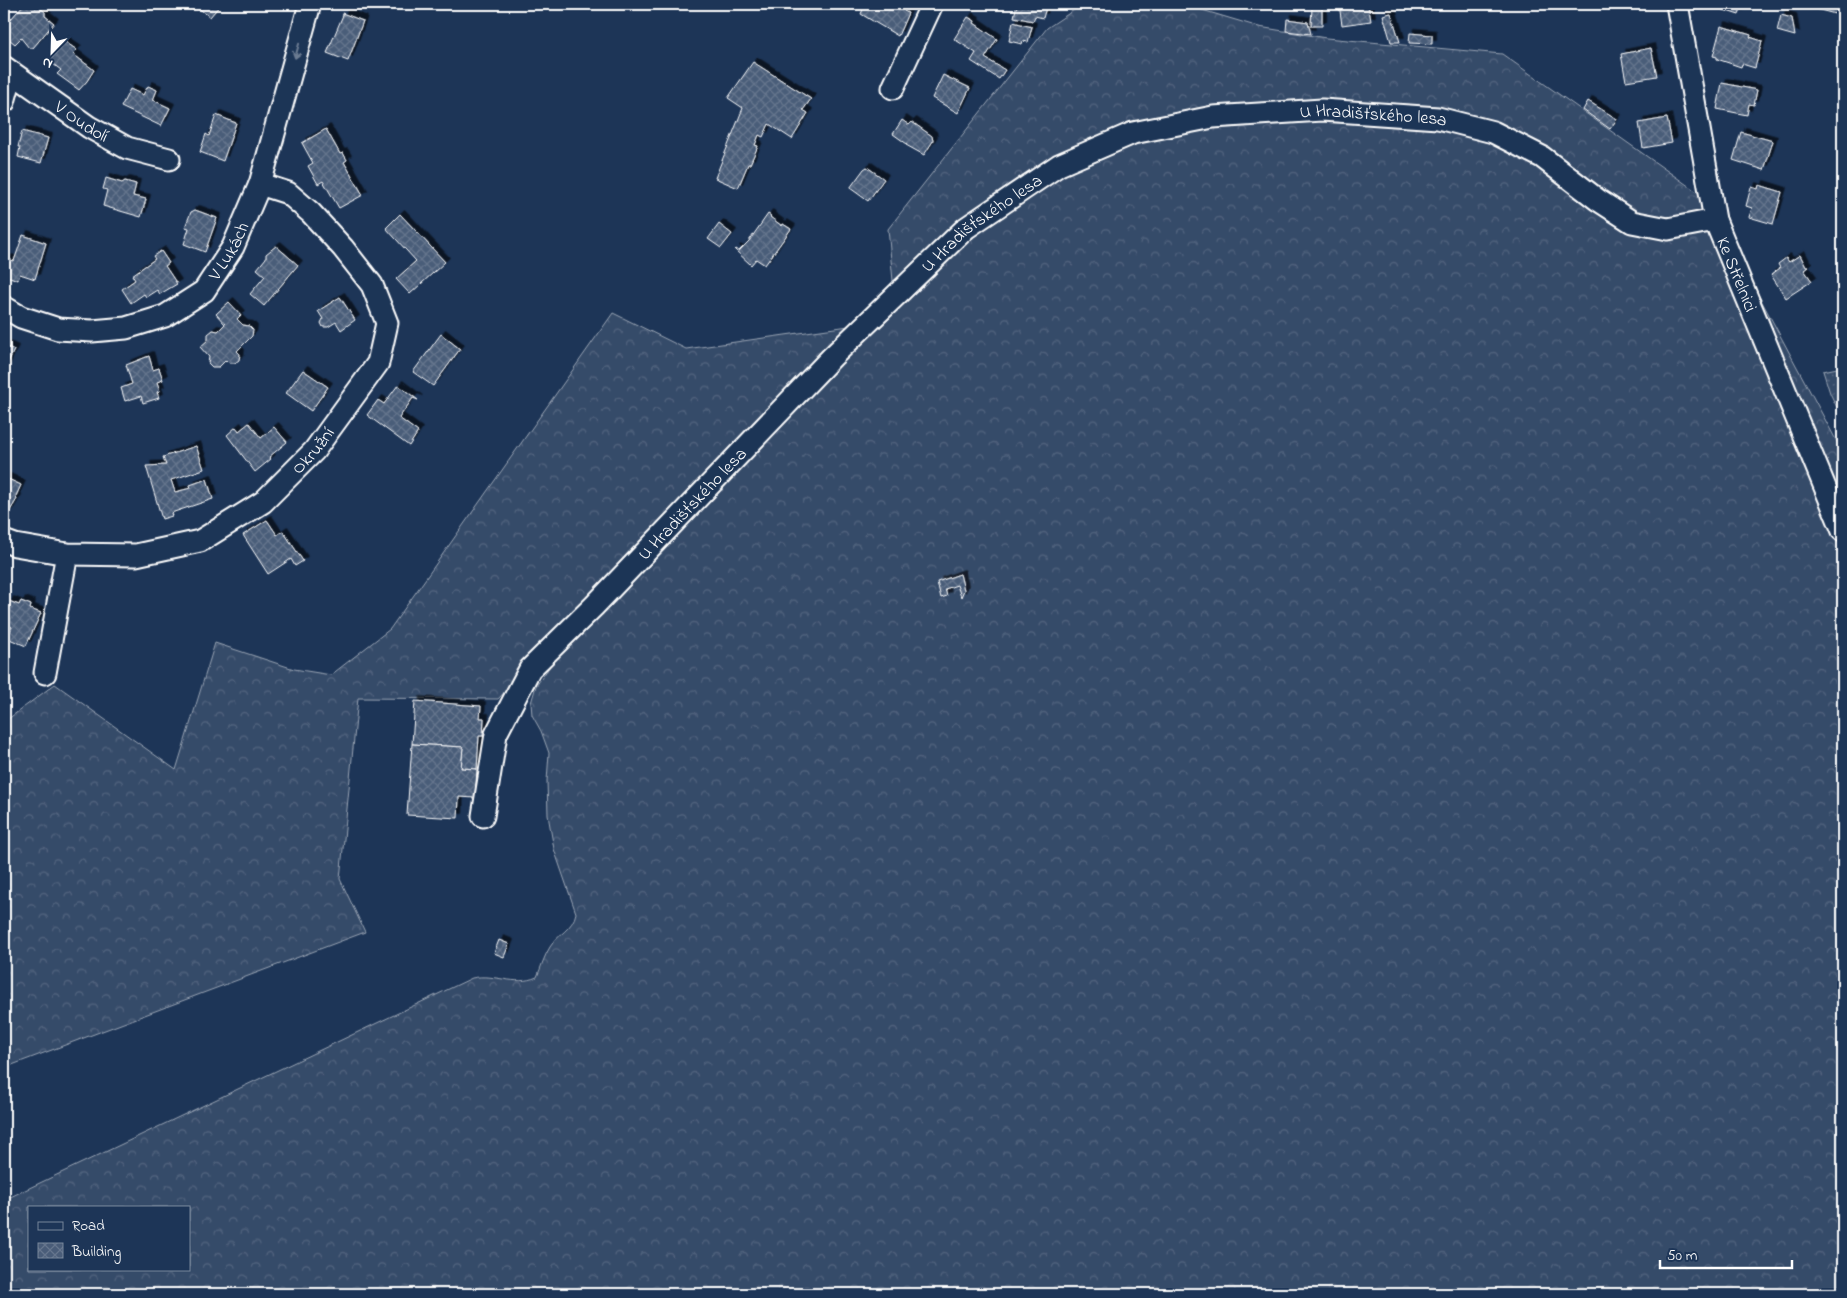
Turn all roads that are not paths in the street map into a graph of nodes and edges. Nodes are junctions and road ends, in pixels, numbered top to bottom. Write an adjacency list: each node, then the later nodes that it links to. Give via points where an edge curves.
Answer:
1 (310, 4): 8 (street, V Lukách, one-way to 8)
2 (932, 4): 5 (street)
3 (1676, 4): 9 (street, Ke Střelnici)
4 (8, 70): 6 (street); 7 (street, V Oudolí, via 89,127 127,148)
5 (893, 88)
6 (4, 102)
7 (169, 159)
8 (260, 184): 10 (street, V Lukách, via 233,247 204,291 165,316 126,328 92,331 58,329 21,317); 13 (street, Okružní, via 288,192 343,248 372,285 387,323 378,363 314,451 263,502 200,541 136,555)
9 (1714, 220): 11 (street, Ke Střelnici); 15 (street, U Hradišťského lesa, via 1668,229 1632,222 1542,157 1492,132 1438,118 1322,110 1213,116 1133,133 1059,165 966,228 832,357 530,669 496,734)
10 (4, 307)
11 (1843, 531)
12 (4, 541): 13 (street, Okružní, via 15,546)
13 (68, 554): 14 (street)
14 (45, 673)
15 (483, 816)

